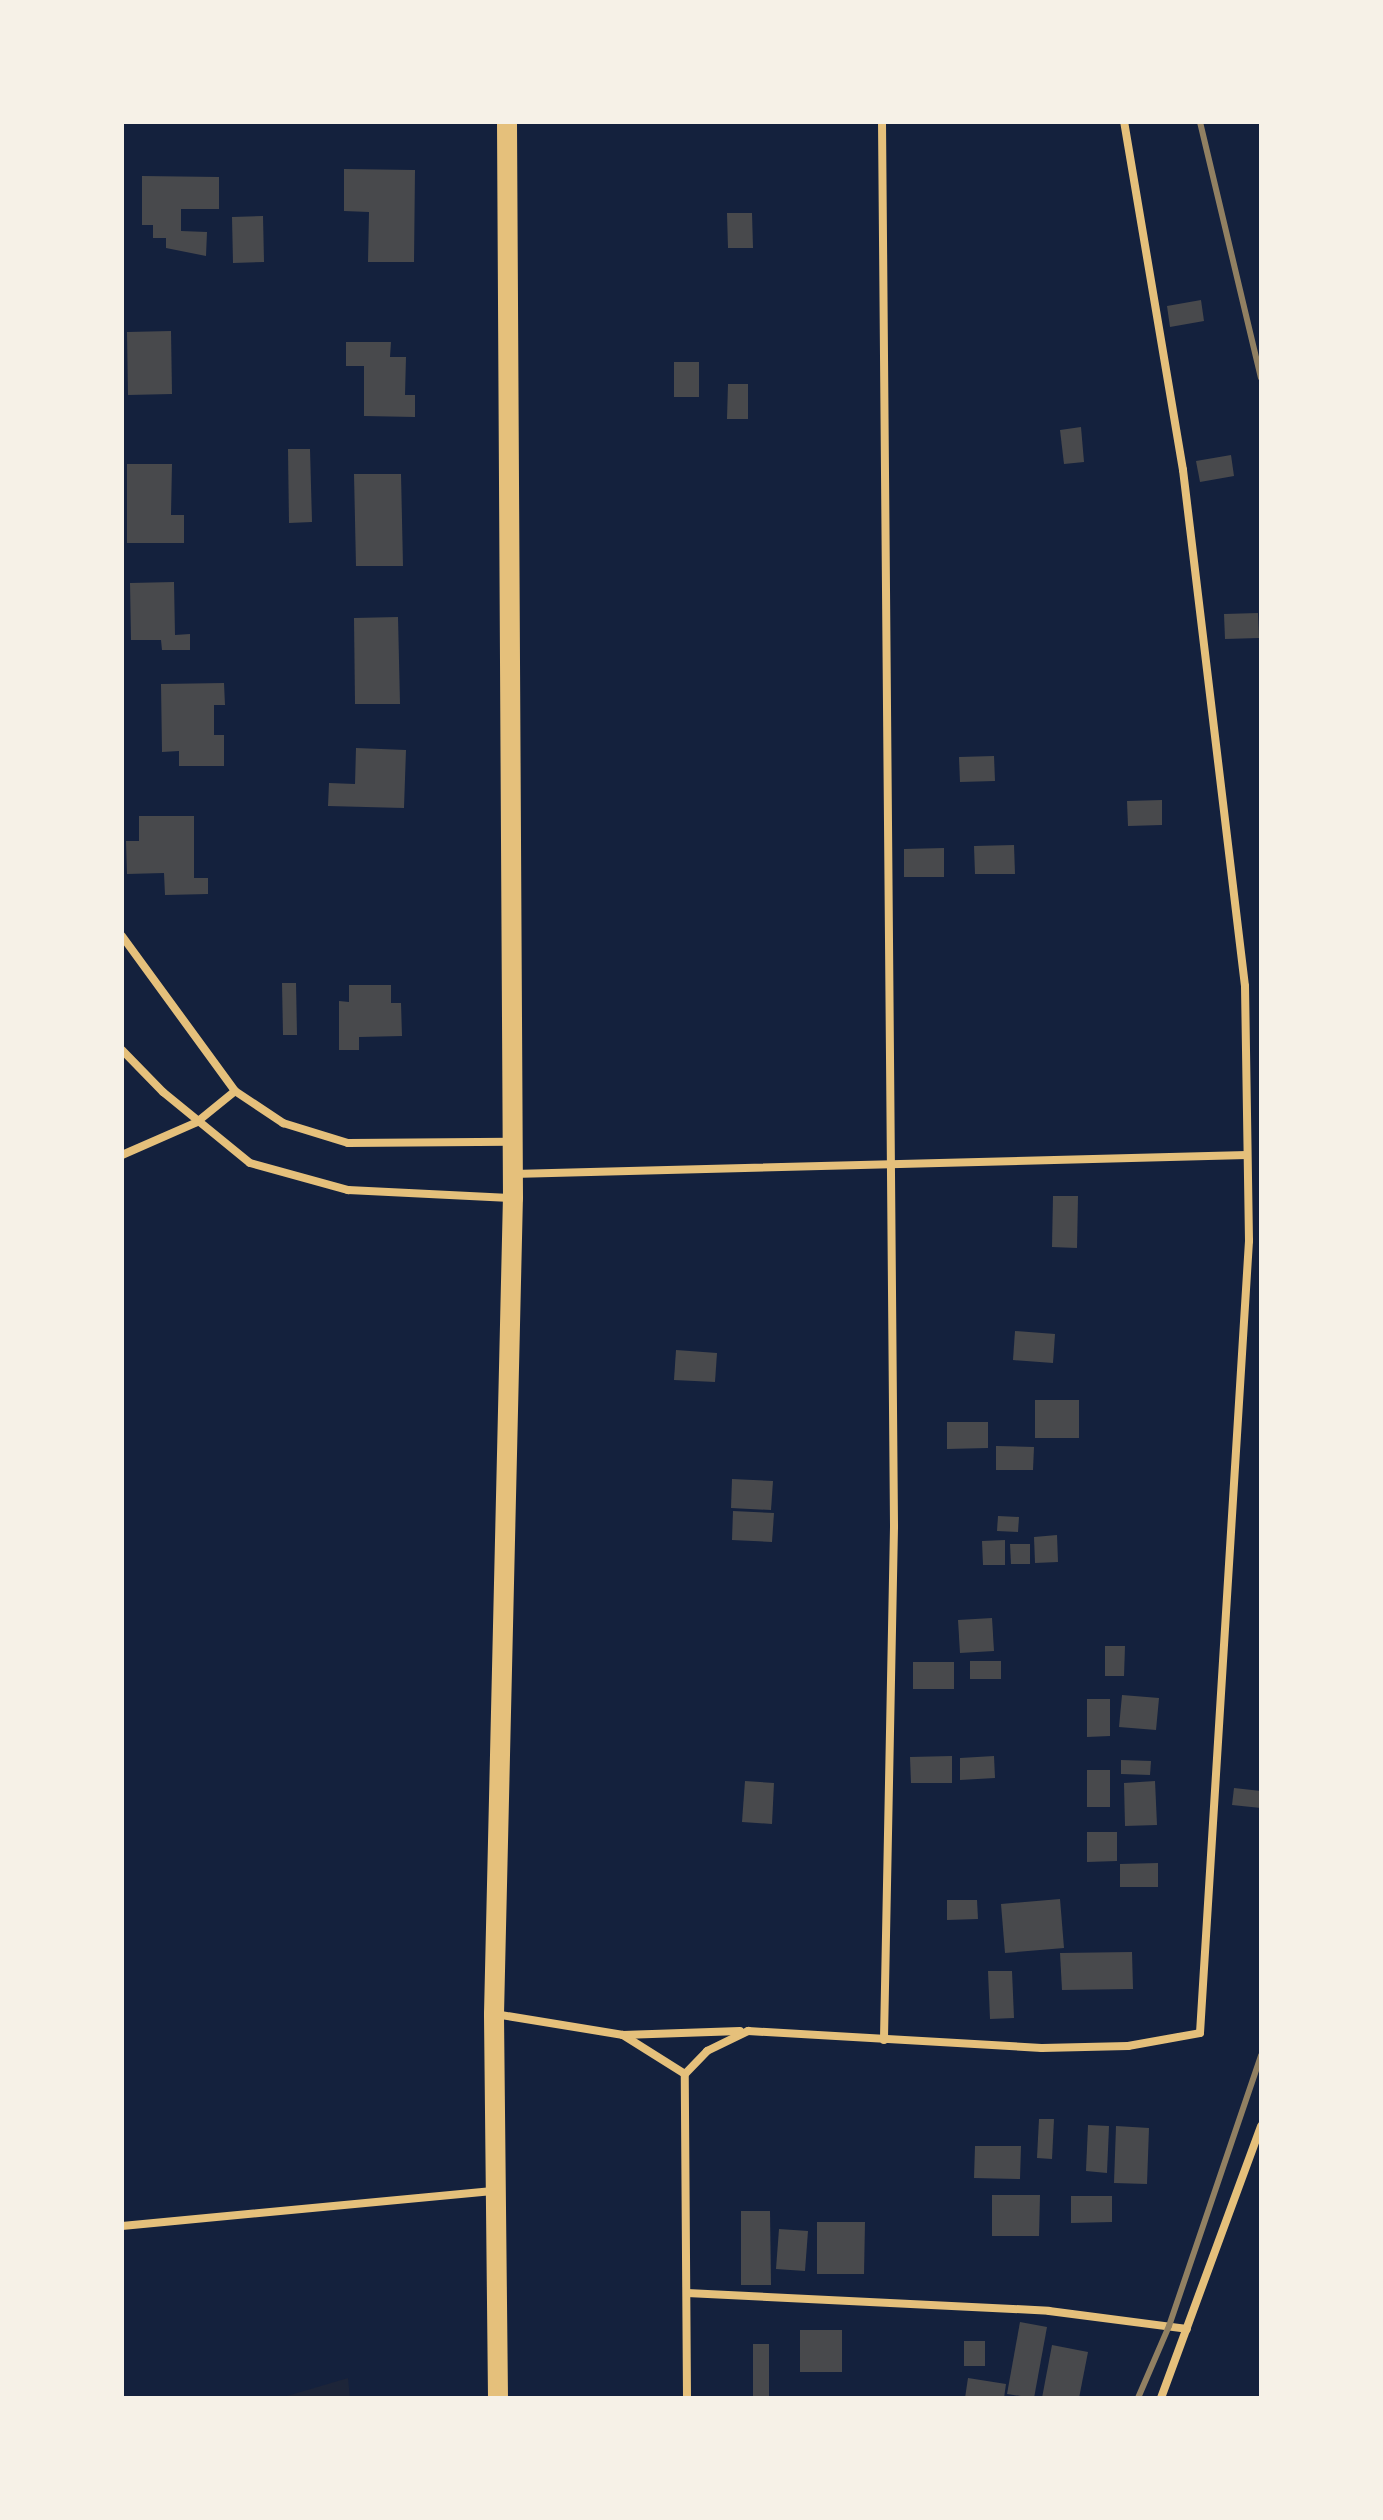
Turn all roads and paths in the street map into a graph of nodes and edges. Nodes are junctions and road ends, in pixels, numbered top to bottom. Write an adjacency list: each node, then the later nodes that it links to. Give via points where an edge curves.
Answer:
1 (507, 122): 8 (highway)
2 (882, 122): 11 (street)
3 (1124, 122): 10 (street, via 1174,412 1211,680 1245,986)
4 (122, 936): 6 (street)
5 (122, 1050): 7 (street)
6 (235, 1091): 7 (street); 8 (street, via 305,1134 348,1143)
7 (197, 1122): 9 (street); 13 (street, via 250,1163 300,1179 348,1190)
8 (511, 1142): 12 (highway)
9 (122, 1155)
10 (1247, 1155): 11 (street); 17 (street, via 1247,1269 1200,2033 1128,2046 1042,2048)
11 (891, 1164): 12 (street); 17 (street, via 894,1527)
12 (512, 1174): 13 (highway)
13 (513, 1198): 14 (highway)
14 (494, 2014): 16 (street); 20 (highway)
15 (748, 2031): 16 (street); 17 (street); 18 (street, via 707,2051)
16 (623, 2035): 18 (street)
17 (884, 2040)
18 (685, 2074): 22 (street)
19 (1261, 2126): 23 (street)
20 (496, 2191): 21 (street); 24 (highway)
21 (122, 2226)
22 (687, 2293): 23 (street, via 1049,2311); 25 (street)
23 (1187, 2329): 26 (street)
24 (498, 2398)
25 (687, 2398)
26 (1161, 2398)

